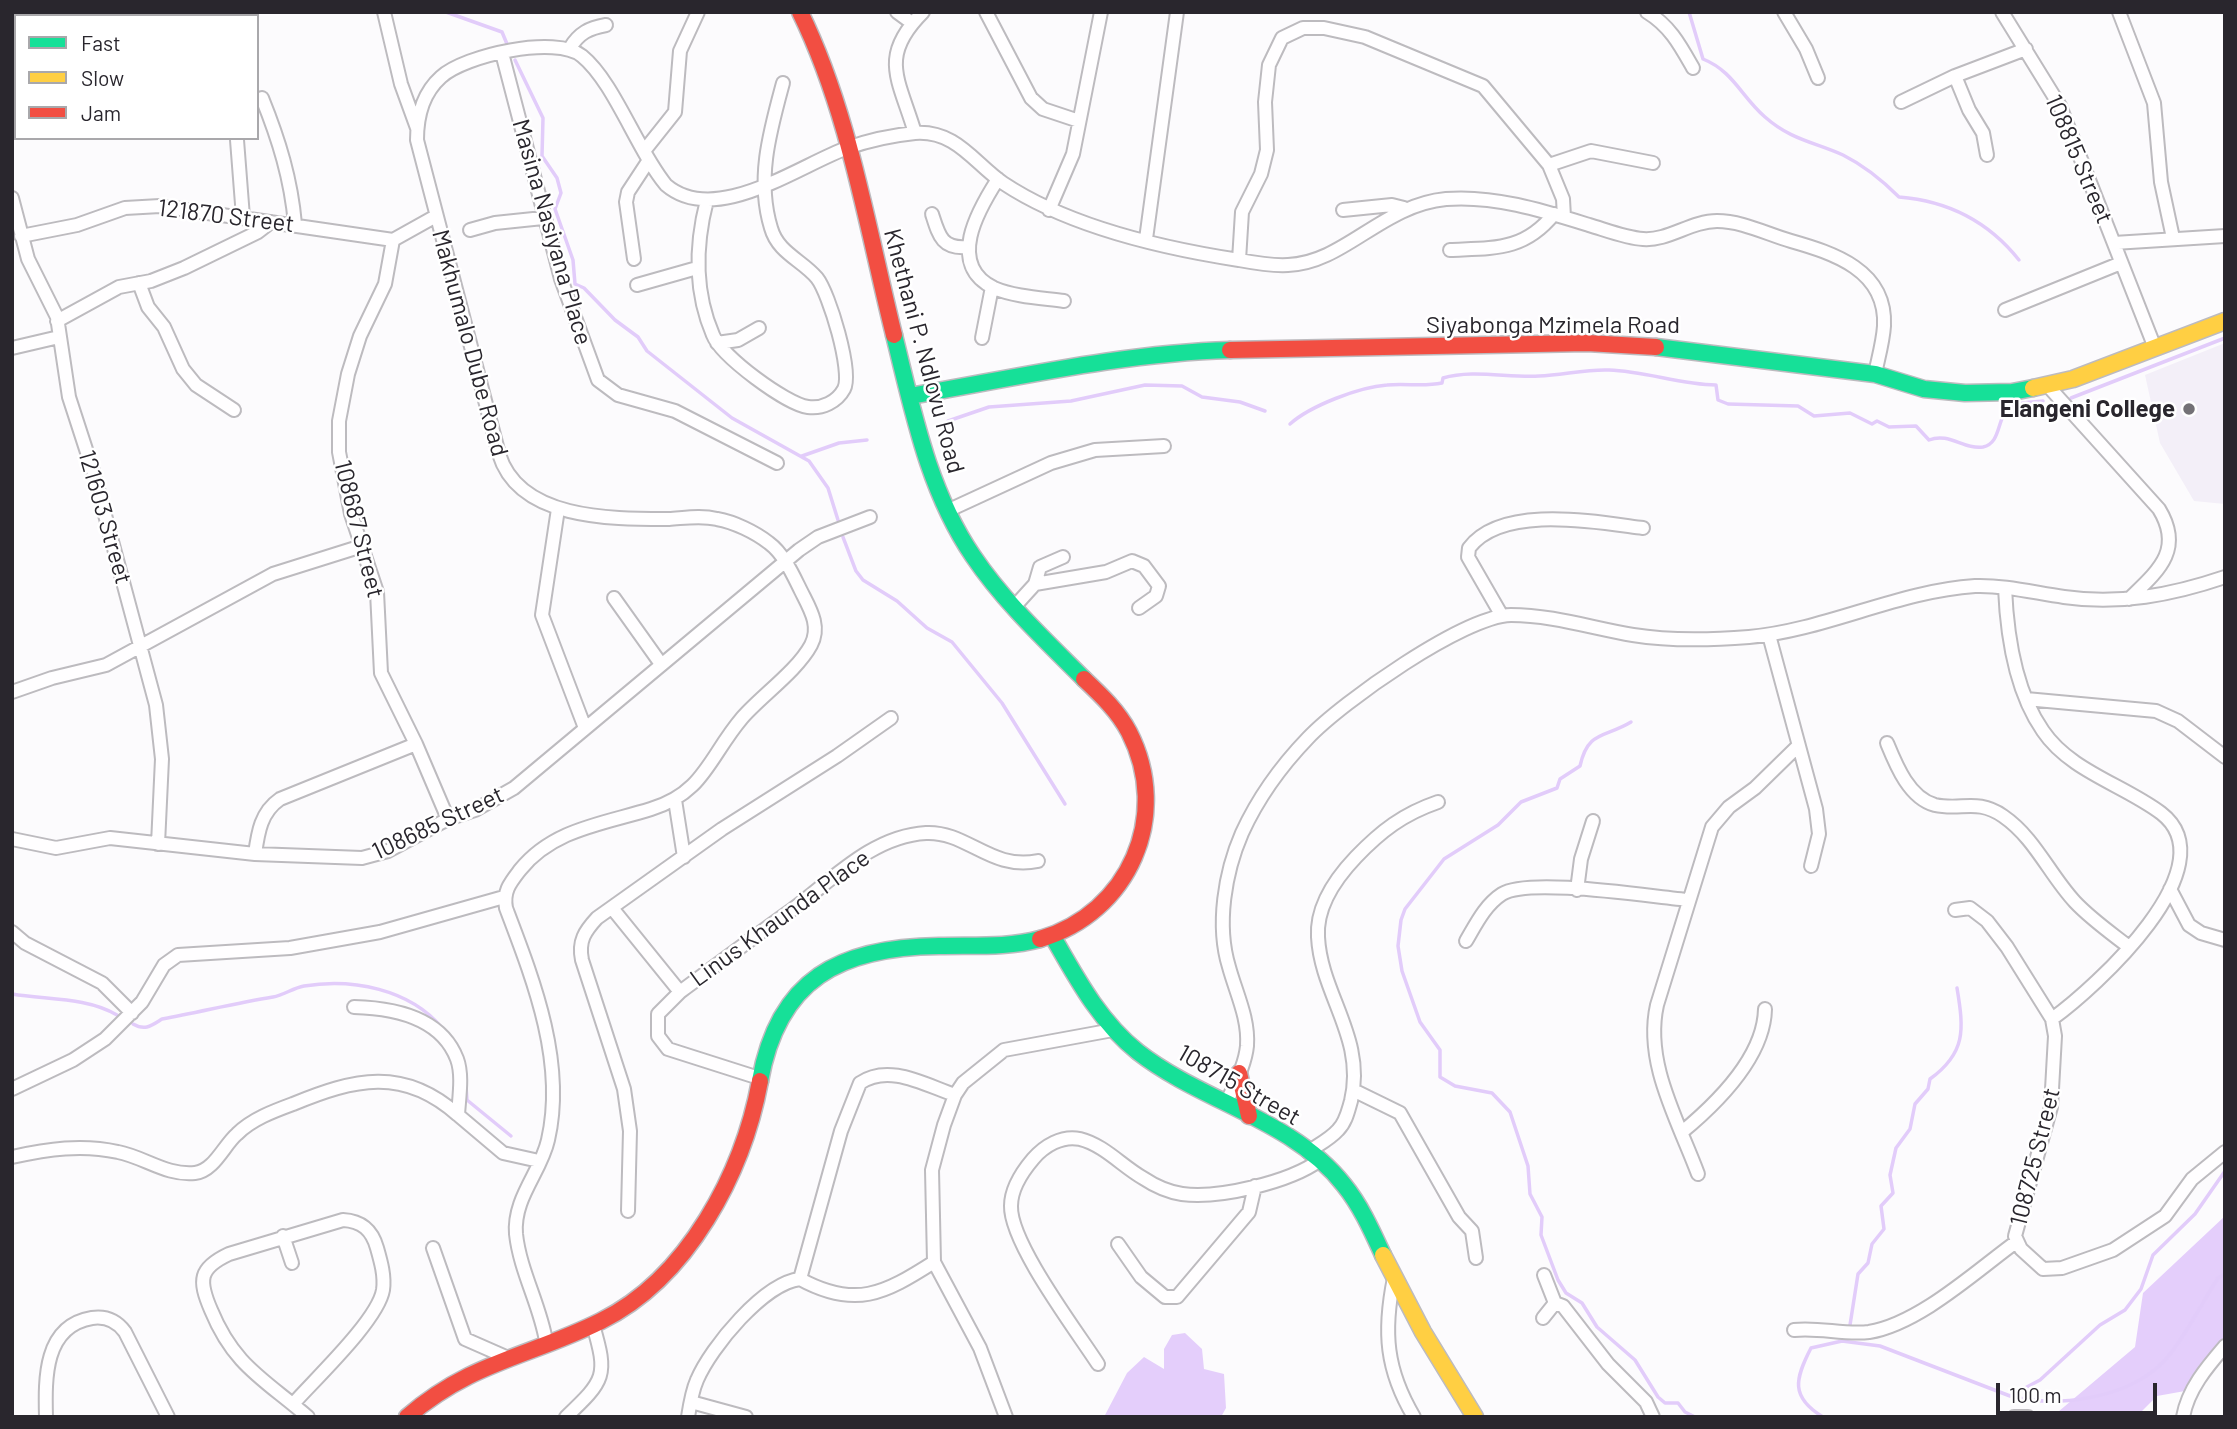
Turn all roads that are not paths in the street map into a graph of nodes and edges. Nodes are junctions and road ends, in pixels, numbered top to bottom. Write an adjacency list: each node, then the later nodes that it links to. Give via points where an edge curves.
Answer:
1 (384, 12): 25 (street)
2 (698, 12): 29 (street, via 680,51 675,112)
3 (800, 12): 28 (street, Khethani P. Ndlovu Road, via 827,73)
4 (897, 12): 13 (street)
5 (923, 12): 13 (street)
6 (986, 12): 24 (street, via 1031,98 1043,108)
7 (1101, 12): 24 (street)
8 (1177, 12): 51 (street)
9 (1647, 12): 18 (street, via 1676,38)
10 (1784, 12): 20 (street)
11 (2119, 12): 50 (street, via 2154,103 2161,183)
12 (2006, 16): 16 (street, 108815 Street)
13 (912, 23): 26 (street, via 899,40 895,64)
14 (606, 25): 15 (street, via 589,28)
15 (570, 48): 17 (street, Makhumalo Dube Road); 29 (street, via 593,66)
16 (2026, 49): 19 (street); 53 (street, 108815 Street, via 2060,106)
17 (502, 53): 25 (street, Makhumalo Dube Road, via 470,61 439,78 426,97); 44 (street, Masina Nasiyana Place)
18 (1693, 68)
19 (1955, 76): 23 (street); 30 (street, via 1983,133)
20 (1818, 78)
21 (783, 83): 34 (street)
22 (262, 98): 46 (street, via 292,188)
23 (1900, 102)
24 (1079, 121): 38 (street, via 1073,154)
25 (417, 128): 42 (street, Makhumalo Dube Road)
26 (915, 133): 28 (street); 33 (street, via 954,142)
27 (237, 140): 43 (street)
28 (848, 148): 34 (street); 75 (street, Khethani P. Ndlovu Road)
29 (646, 155): 36 (street, via 674,192); 56 (street, via 626,202)
30 (1987, 155)
31 (1653, 163): 32 (street, via 1591,151)
32 (1549, 165): 41 (street, via 1563,199); 57 (street, via 1492,94 1474,81 1365,37 1303,28 1282,38 1269,65 1266,150 1261,174 1242,212)
33 (998, 179): 38 (street); 54 (street, via 975,217)
34 (762, 186): 36 (street); 70 (street, via 772,232 780,246 814,275 824,292 842,347 847,381 833,402 815,408 801,406 735,365)
35 (12, 198): 48 (street, 121603 Street)
36 (707, 200): 59 (street)
37 (1404, 208): 39 (street); 41 (street, via 1448,199 1527,206); 57 (street, via 1320,258 1289,265)
38 (1049, 209): 51 (street)
39 (1343, 210)
40 (932, 214): 54 (street, via 947,245)
41 (1559, 215): 55 (street, via 1515,244); 73 (street, via 1642,239 1699,223 1731,222 1848,260 1862,272 1882,306 1884,326)
42 (436, 216): 52 (street); 79 (street, Makhumalo Dube Road, via 502,465 522,490)
43 (243, 217): 45 (street, 121870 Street); 48 (street, 121870 Street, via 140,206)
44 (543, 218): 47 (street); 78 (street, Masina Nasiyana Place, via 598,380 618,395 675,411)
45 (271, 222): 46 (street, 121870 Street); 60 (street, via 184,268)
46 (295, 224): 52 (street, 121870 Street)
47 (470, 230)
48 (21, 236): 65 (street, 121603 Street)
49 (2225, 236): 50 (street)
50 (2173, 238): 53 (street)
51 (1146, 239): 57 (street)
52 (393, 240): 83 (street, 108687 Street, via 385,284 353,356 339,421 342,471)
53 (2114, 243): 58 (street, 108815 Street)
54 (967, 247): 62 (street, via 972,265)
55 (1450, 250)
56 (634, 259)
57 (1240, 260)
58 (2121, 263): 64 (street); 72 (street, 108815 Street)
59 (697, 268): 61 (street); 70 (street)
60 (139, 283): 65 (street, via 119,287); 76 (street, via 183,369 196,385)
61 (637, 285)
62 (992, 287): 63 (street); 69 (street)
63 (1064, 302)
64 (2005, 310)
65 (57, 321): 68 (street, 121603 Street)
66 (2225, 321): 72 (street, Siyabonga Mzimela Road)
67 (759, 328): 70 (street, via 738,340)
68 (59, 337): 71 (street); 95 (street, 121603 Street, via 69,397)
69 (982, 338)
70 (717, 343)
71 (12, 348)
72 (2155, 348): 74 (street, Siyabonga Mzimela Road)
73 (1875, 374): 74 (street, Siyabonga Mzimela Road, via 1924,389 1965,393); 75 (street, Siyabonga Mzimela Road, via 1693,349 1612,343 1225,350 1104,363)
74 (2048, 386): 90 (street, via 2168,523 2171,545 2161,565)
75 (910, 396): 80 (street, Khethani P. Ndlovu Road, via 927,461)
76 (234, 410)
77 (1164, 446): 80 (street, via 1095,450 1051,463)
78 (777, 463)
79 (558, 509): 85 (street, Makhumalo Dube Road, via 645,518 714,518 769,543); 100 (street, via 542,615)
80 (947, 511): 91 (street, Khethani P. Ndlovu Road, via 974,557)
81 (870, 517): 85 (street, 108685 Street, via 818,537)
82 (1643, 528): 93 (street, via 1559,518 1483,533 1469,548 1468,557)
83 (362, 547): 95 (street, via 273,574); 102 (street, 108687 Street, via 377,593 381,673)
84 (1063, 556): 87 (street, via 1040,567)
85 (784, 561): 96 (street, 108685 Street); 105 (street, Makhumalo Dube Road, via 815,623 813,642 731,731 692,788)
86 (2225, 577): 90 (street)
87 (1035, 584): 91 (street); 92 (street, via 1106,572 1132,561 1144,566 1160,586 1156,596)
88 (2005, 589): 90 (street); 94 (street, via 1952,589); 98 (street, via 2007,625)
89 (614, 598): 96 (street)
90 (2129, 600)
91 (1015, 606): 122 (street, Khethani P. Ndlovu Road, via 1120,716 1139,753 1146,783 1143,838 1129,871 1093,914)
92 (1139, 608)
93 (1502, 616): 94 (street, via 1540,616 1650,637); 132 (street, via 1449,638 1332,716 1287,761 1250,817 1228,877 1223,933 1246,1028)
94 (1769, 635): 103 (street)
95 (141, 648): 97 (street, via 106,665); 110 (street, 121603 Street, via 160,733)
96 (661, 664): 100 (street, 108685 Street)
97 (12, 692)
98 (2026, 699): 104 (street, via 2155,711 2178,721); 115 (street, via 2044,733 2066,755 2161,813 2176,829 2181,853)
99 (891, 718): 112 (street)
100 (585, 728): 107 (street, 108685 Street, via 514,788)
101 (1887, 743): 125 (street, via 1900,773 1927,800 1936,805 1980,805 2010,821 2049,864 2074,901)
102 (416, 744): 107 (street, 108687 Street); 111 (street, via 272,804 260,823)
103 (1798, 746): 114 (street, via 1819,824 1818,848); 118 (street, via 1712,827)
104 (2225, 757)
105 (675, 800): 112 (street); 117 (street, Makhumalo Dube Road, via 557,837 532,855)
106 (1438, 803): 135 (street, via 1397,819 1378,834 1335,880 1321,917 1321,956 1352,1047)
107 (448, 820): 111 (street, 108685 Street, via 374,856)
108 (1594, 821): 116 (street, via 1581,859)
109 (12, 839): 110 (street, 108685 Street, via 56,848 100,838)
110 (158, 844): 111 (street, 108685 Street)
111 (255, 854)
112 (684, 856): 119 (street)
113 (1038, 860): 126 (street, Linus Khaunda Place, via 1010,863 931,833 895,838 855,860)
114 (1811, 866)
115 (2170, 888): 124 (street, via 2189,925); 125 (street)
116 (1577, 890): 118 (street); 123 (street, via 1512,889 1483,911)
117 (504, 897): 129 (street, via 380,932 290,948 178,956 164,965); 144 (street, via 550,1056 551,1129)
118 (1689, 900): 140 (street, via 1652,1028 1662,1081)
119 (612, 908): 126 (street); 147 (street, via 587,929 579,948 624,1089 630,1131)
120 (1955, 910): 130 (street, via 1970,908 1987,921)
121 (12, 932): 129 (street, via 24,943 102,983)
122 (1053, 937): 131 (street, 108715 Street); 133 (street, Khethani P. Ndlovu Road, via 1005,946 882,951 843,963 782,1010 769,1036)
123 (1466, 940)
124 (2225, 940)
125 (2129, 947): 130 (street, via 2095,986)
126 (680, 992): 133 (street, Linus Khaunda Place, via 658,1014 662,1043 681,1054)
127 (354, 1007): 138 (street, via 396,1010 423,1021 443,1038 457,1059)
128 (1765, 1009): 140 (street, via 1756,1046 1711,1106)
129 (132, 1013): 134 (street, via 105,1039 73,1060)
130 (2052, 1019): 149 (street, 108725 Street, via 2052,1099 2019,1214)
131 (1114, 1030): 136 (street, via 1004,1050 974,1072); 137 (street, 108715 Street, via 1147,1057)
132 (1240, 1073): 137 (street); 139 (street)
133 (759, 1078): 160 (street, Khethani P. Ndlovu Road, via 742,1147 696,1231 652,1286)
134 (12, 1089)
135 (1353, 1090): 142 (street, via 1344,1122); 152 (street, via 1400,1113 1472,1231)
136 (954, 1095): 153 (street, via 932,1170); 157 (street, via 893,1074 879,1073 860,1083 841,1132)
137 (1226, 1104): 139 (street, 108715 Street)
138 (458, 1115): 143 (street, via 433,1096 396,1083 361,1080 333,1087 253,1122 200,1172 176,1172 96,1149 51,1149); 144 (street, via 503,1153)
139 (1249, 1116): 142 (street, 108715 Street)
140 (1682, 1132): 145 (street)
141 (2225, 1153): 149 (street, 108725 Street, via 2197,1174 2157,1222 2113,1250 2052,1270 2032,1261)
142 (1314, 1156): 146 (street, via 1298,1171); 156 (street, 108715 Street, via 1337,1175 1357,1205)
143 (12, 1157)
144 (539, 1161): 162 (street, via 519,1206 516,1234)
145 (1698, 1174)
146 (1255, 1186): 150 (street, via 1249,1212 1177,1297 1165,1297 1141,1277); 165 (street, via 1213,1194 1180,1194 1158,1187 1078,1138 1055,1142 1034,1158 1014,1189 1011,1206 1016,1233)
147 (628, 1211)
148 (283, 1236): 154 (street); 167 (street, via 212,1261 203,1273 202,1285 231,1350); 167 (street, via 343,1220 362,1224 374,1239 383,1278 383,1293 369,1318)
149 (2016, 1242): 161 (street, via 1926,1307 1891,1325 1867,1332)
150 (1118, 1244)
151 (433, 1248): 164 (street, via 465,1339)
152 (1476, 1258)
153 (934, 1262): 157 (street, via 892,1286 860,1296 831,1295); 175 (street, via 980,1348)
154 (292, 1263)
155 (1544, 1275): 158 (street)
156 (1394, 1278): 176 (street, via 1387,1312 1391,1368); 177 (street, 108715 Street)
157 (800, 1279): 166 (street, via 769,1292 720,1343 696,1381)
158 (1555, 1303): 159 (street); 178 (street, via 1563,1306 1608,1364 1646,1402)
159 (1543, 1318)
160 (593, 1325): 162 (street, Khethani P. Ndlovu Road); 172 (street, via 602,1376)
161 (1794, 1330)
162 (546, 1341): 164 (street, Khethani P. Ndlovu Road)
163 (2225, 1346): 181 (street, via 2200,1376)
164 (506, 1357): 171 (street, Khethani P. Ndlovu Road, via 458,1377)
165 (1098, 1364)
166 (691, 1402): 173 (street); 174 (street)
167 (293, 1404): 170 (street)
168 (46, 1417): 169 (street, via 52,1347 74,1323 101,1317 125,1332)
169 (167, 1417)
170 (308, 1417)
171 (407, 1417)
172 (566, 1417)
173 (688, 1417)
174 (746, 1417)
175 (1006, 1417)
176 (1415, 1417)
177 (1475, 1417)
178 (1653, 1417)
179 (2014, 1417): 180 (street)
180 (2028, 1417)
181 (2183, 1417)

